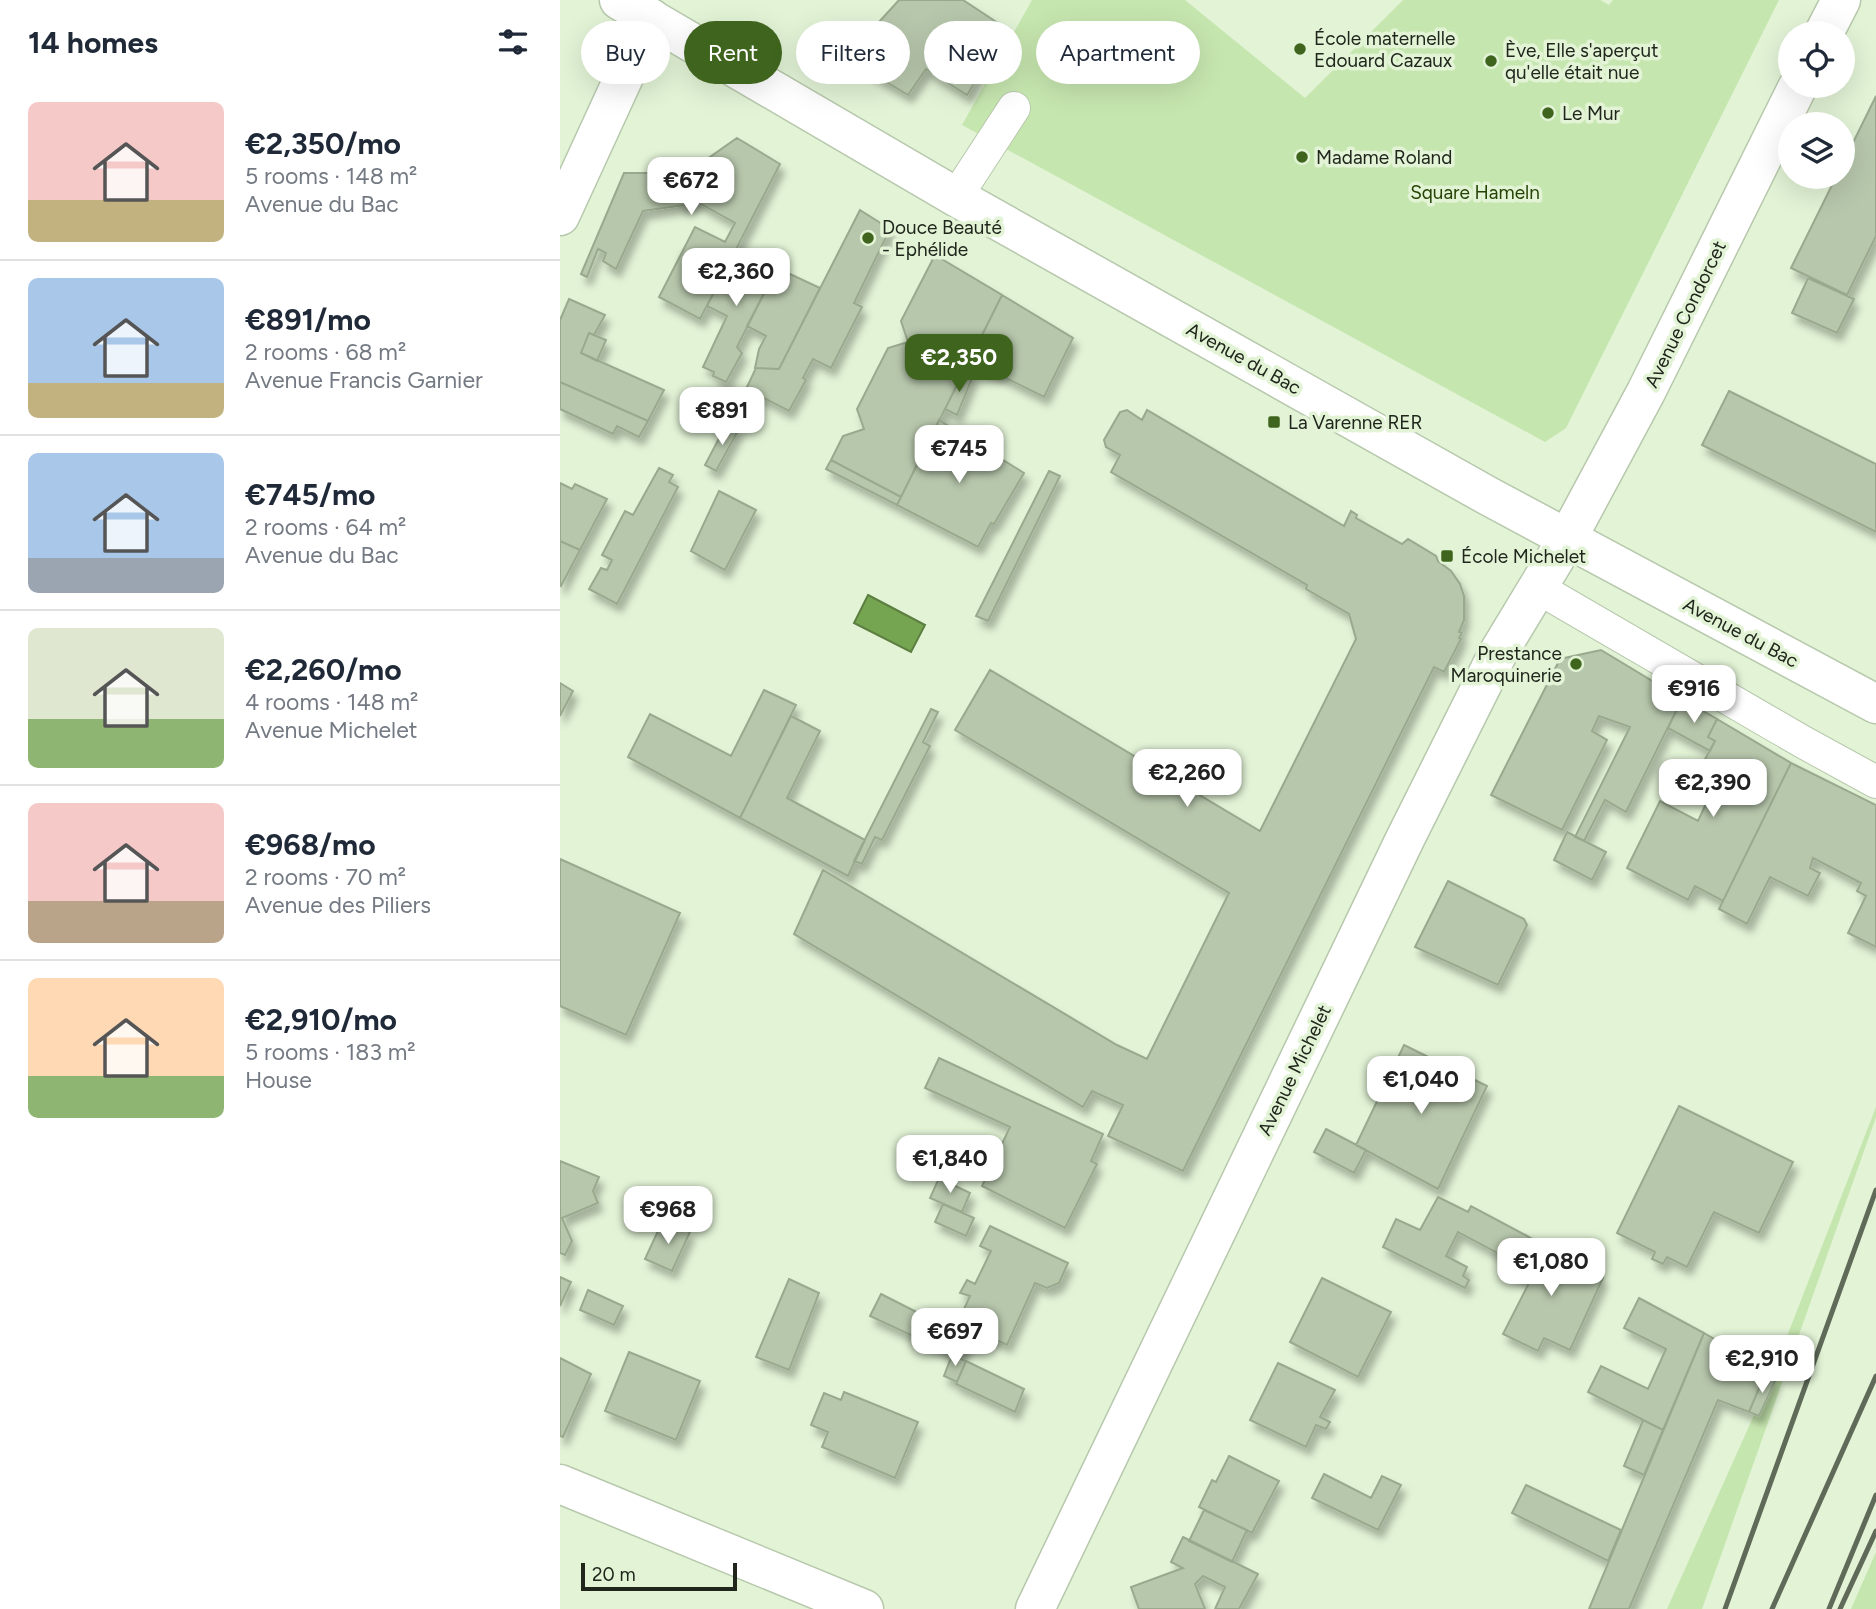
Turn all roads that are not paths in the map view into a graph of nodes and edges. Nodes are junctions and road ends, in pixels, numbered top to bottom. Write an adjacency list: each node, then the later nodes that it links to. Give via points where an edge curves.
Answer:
1 (1841, 0): 3 (street)
2 (635, 9): 6 (street, Avenue du Bac); 7 (street)
3 (1830, 21)
4 (1792, 98): 8 (street, Avenue Condorcet, via 1646,392)
5 (1014, 108): 6 (lane)
6 (956, 197): 8 (street, Avenue du Bac)
7 (560, 216)
8 (1567, 539): 9 (street, Avenue Michelet); 10 (street, Avenue du Bac)
9 (1538, 588): 11 (lane); 14 (street, Avenue Michelet, via 1498,653 1405,839)
10 (1876, 704)
11 (1876, 782)
12 (560, 1484): 13 (street)
13 (864, 1609)
14 (1035, 1609)

